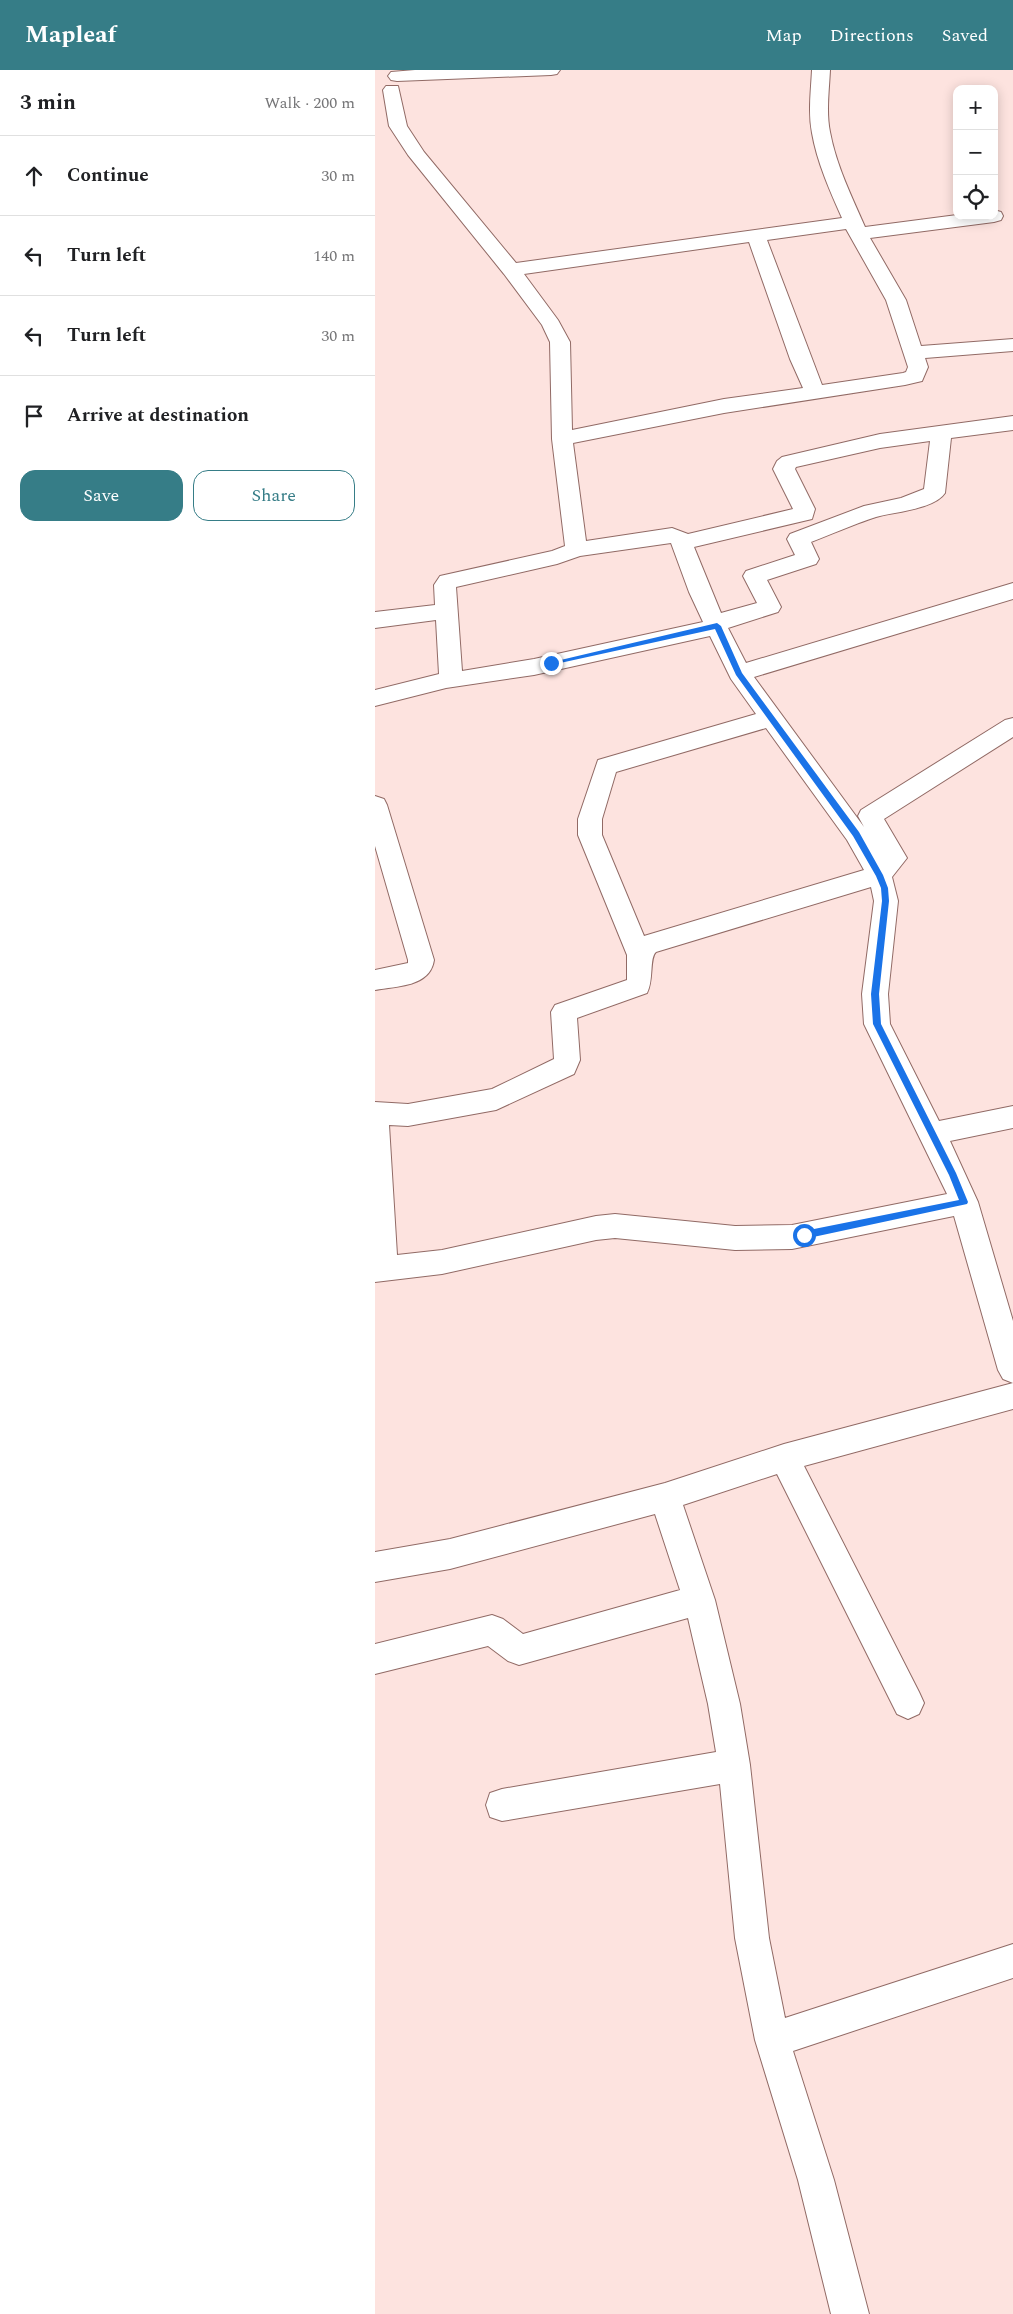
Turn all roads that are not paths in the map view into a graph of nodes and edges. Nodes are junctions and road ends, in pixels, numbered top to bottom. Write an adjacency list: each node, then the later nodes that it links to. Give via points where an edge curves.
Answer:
1 (551, 70): 3 (street)
2 (821, 70): 7 (street, via 821,133 834,178)
3 (391, 83): 9 (street, via 398,126 422,162)
4 (1013, 214): 5 (street)
5 (998, 216)
6 (953, 220): 7 (street)
7 (855, 228): 8 (street); 11 (street, via 896,300)
8 (756, 235): 9 (street); 12 (street)
9 (511, 270): 15 (street, via 551,324 559,342)
10 (1013, 345): 11 (street)
11 (913, 353): 12 (street, via 918,367 915,376)
12 (815, 393): 15 (street, via 724,406)
13 (1013, 424): 14 (street)
14 (941, 433): 16 (street, via 880,441 789,462 784,468 804,514); 21 (street, via 934,493 798,539 808,559 755,576 770,607)
15 (562, 439): 17 (street)
16 (683, 542): 17 (street, via 673,535); 21 (street, via 700,592)
17 (577, 548): 19 (street, via 557,557 449,581 445,585)
18 (1013, 591): 22 (street)
19 (447, 611): 20 (street); 23 (street, via 453,675)
20 (375, 620)
21 (716, 624): 22 (street); 23 (street, via 534,667)
22 (739, 674): 25 (street)
23 (449, 681): 24 (street)
24 (375, 698)
25 (771, 718): 29 (street, via 856,834); 30 (street, via 606,766 590,819 590,835)
26 (1013, 726): 29 (street, via 870,816 895,858)
27 (375, 806): 28 (street)
28 (383, 863): 31 (street, via 421,960 420,968 415,972)
29 (879, 875): 30 (street, via 647,945); 34 (street, via 886,901 875,994 877,1024)
30 (639, 954): 32 (street, via 638,986 564,1012 565,1066 496,1099 408,1115)
31 (375, 980)
32 (375, 1114): 36 (street)
33 (1013, 1117): 34 (street)
34 (932, 1134): 35 (street)
35 (964, 1202): 36 (street, via 792,1237 735,1238 615,1226 596,1228 442,1262); 37 (street)
36 (380, 1269)
37 (1013, 1370)
38 (1013, 1396): 39 (street)
39 (784, 1458): 40 (street); 44 (street)
40 (665, 1497): 41 (street, via 450,1554); 42 (street)
41 (375, 1568)
42 (699, 1600): 43 (street, via 519,1650 492,1630); 45 (street)
43 (375, 1659)
44 (907, 1703)
45 (734, 1765): 46 (street); 48 (street, via 752,1938)
46 (502, 1804)
47 (1013, 1961): 48 (street)
48 (772, 2040): 49 (street, via 816,2180)
49 (850, 2314)

